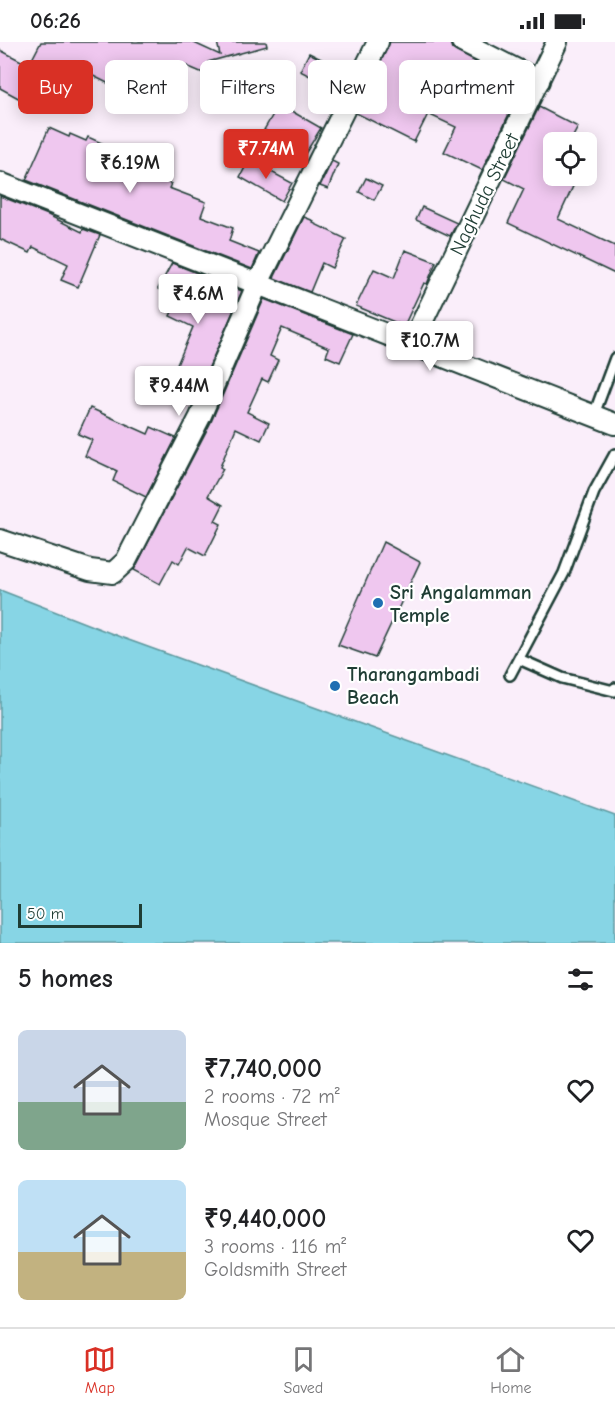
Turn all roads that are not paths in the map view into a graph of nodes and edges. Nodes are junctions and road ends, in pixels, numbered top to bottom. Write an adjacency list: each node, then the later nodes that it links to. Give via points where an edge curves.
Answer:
1 (378, 42): 6 (street)
2 (462, 42): 4 (street)
3 (557, 42): 4 (street, Naghuda Street)
4 (539, 81): 7 (street, Naghuda Street)
5 (0, 183): 6 (street)
6 (257, 285): 7 (street); 12 (street, via 200,417 126,561 113,573 90,570)
7 (411, 345): 9 (street)
8 (615, 358): 9 (lane)
9 (593, 417): 10 (street)
10 (615, 424)
11 (615, 454): 13 (lane, via 594,492 564,573)
12 (0, 540)
13 (519, 659): 14 (lane); 15 (lane, via 561,678 614,691)
14 (510, 675)
15 (615, 688)

